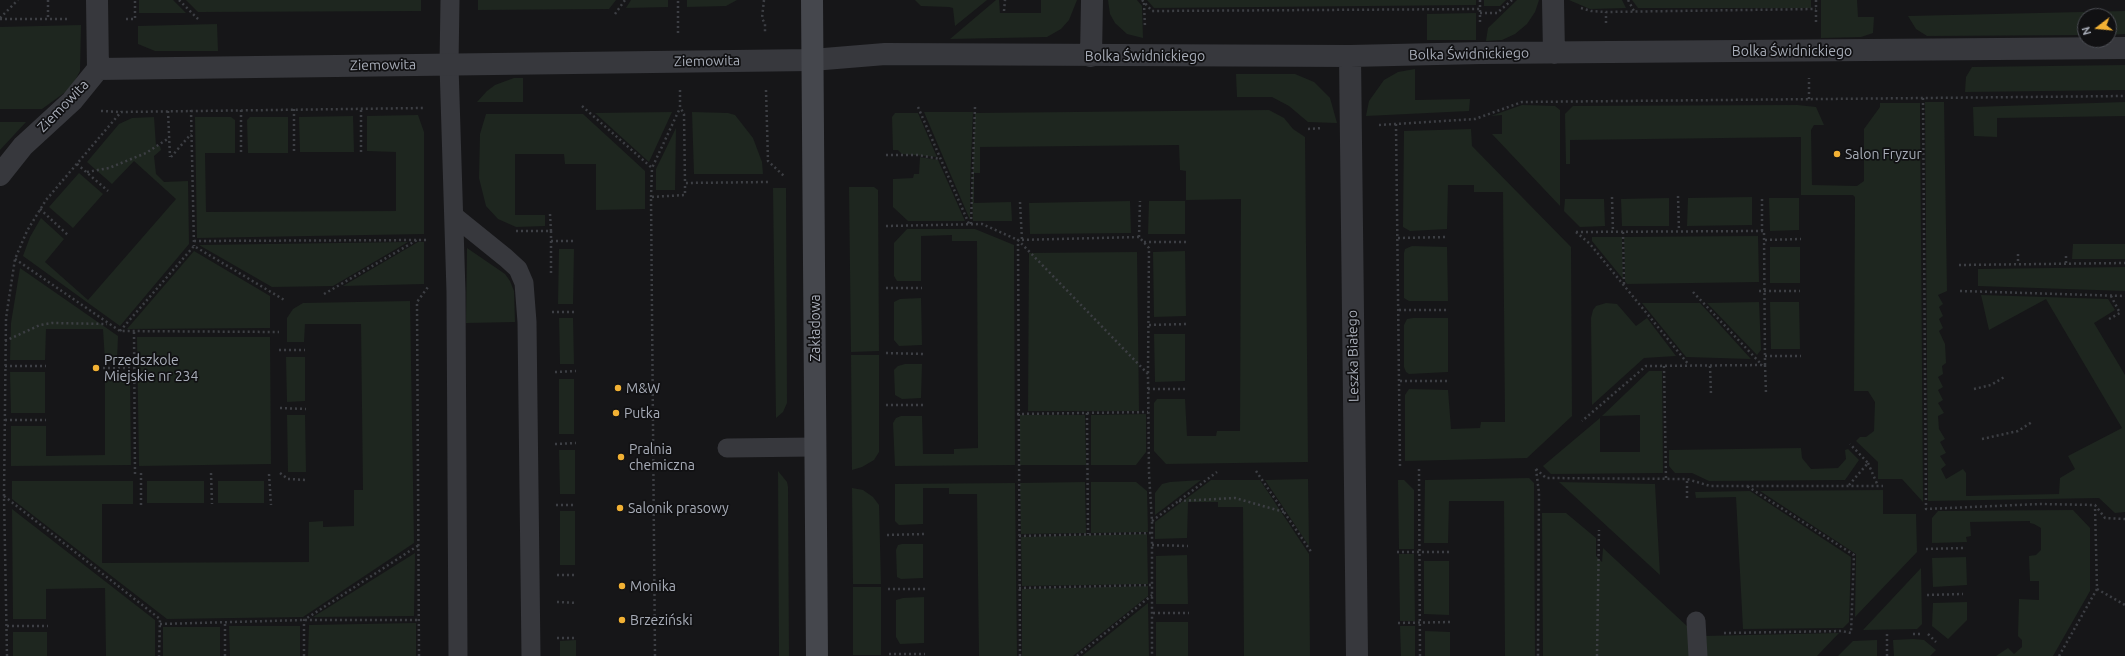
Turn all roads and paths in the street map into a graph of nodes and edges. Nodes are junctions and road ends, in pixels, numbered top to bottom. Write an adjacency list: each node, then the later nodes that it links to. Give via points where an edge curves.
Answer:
1 (18, 0): 21 (path)
2 (48, 0): 22 (path)
3 (179, 0): 23 (path)
4 (450, 0): 30 (lane)
5 (625, 0): 20 (path)
6 (764, 0): 24 (path, via 762,18)
7 (812, 0): 29 (street, Zakładowa)
8 (1005, 0): 17 (path)
9 (1092, 0): 27 (street)
10 (1142, 0): 14 (path, via 1152,11)
11 (1512, 0): 19 (path, via 1497,13)
12 (1628, 0): 18 (path)
13 (1553, 2): 18 (path, via 1568,3 1590,11); 26 (street)
14 (1480, 9)
15 (1816, 9): 18 (path)
16 (97, 10): 22 (path); 31 (street)
17 (1004, 11)
18 (1634, 11)
19 (1480, 13)
20 (615, 14)
21 (0, 18): 22 (path)
22 (48, 19)
23 (198, 19)
24 (765, 24)
25 (2125, 48): 26 (street, Bolka Świdnickiego)
26 (1554, 53): 28 (street, Bolka Świdnickiego)
27 (1091, 56): 28 (street, Bolka Świdnickiego); 29 (street, Bolka Świdnickiego, via 885,54)
28 (1350, 56): 45 (street, Leszka Białego)
29 (812, 60): 30 (street, Ziemowita); 166 (street, Zakładowa)
30 (449, 64): 31 (street, Ziemowita); 70 (lane)
31 (98, 69): 58 (street, Ziemowita, via 72,101 23,146)
32 (2125, 96): 33 (path)
33 (1923, 98): 44 (path, via 1522,102 1475,119); 193 (path, via 1926,509 2040,504)
34 (766, 99): 54 (path)
35 (582, 106): 56 (path)
36 (918, 107): 53 (path)
37 (975, 107): 71 (path)
38 (428, 108): 40 (path)
39 (294, 109): 40 (path); 42 (path); 51 (path)
40 (361, 109): 49 (path)
41 (190, 110): 42 (path); 43 (path); 47 (path)
42 (241, 110): 50 (path)
43 (168, 111): 48 (path); 55 (path, via 121,112)
44 (1396, 124): 45 (path); 81 (path)
45 (1350, 126): 46 (path); 258 (street, Leszka Białego)
46 (1308, 129)
47 (192, 133): 48 (path, via 170,158); 87 (path)
48 (169, 138): 57 (path, via 146,152 109,168)
49 (361, 152)
50 (242, 154)
51 (294, 154)
52 (886, 155): 53 (path)
53 (940, 159): 71 (path)
54 (768, 161)
55 (78, 164): 57 (path); 68 (path)
56 (652, 168): 60 (path, via 680,106 684,114); 64 (path)
57 (87, 172): 61 (path)
58 (0, 175)
59 (768, 182): 60 (path)
60 (685, 183): 64 (path, via 685,195)
61 (108, 191)
62 (1678, 196): 74 (path)
63 (1762, 196): 75 (path)
64 (651, 197): 253 (path)
65 (1612, 197): 76 (path)
66 (1140, 201): 79 (path)
67 (1020, 202): 85 (path)
68 (40, 209): 78 (path); 96 (path)
69 (550, 214): 73 (path)
70 (454, 216): 251 (lane); 252 (lane, via 518,269 524,283 527,322)
71 (970, 224): 72 (path); 84 (path, via 982,224)
72 (886, 226)
73 (551, 231)
74 (1679, 231): 75 (path); 77 (path)
75 (1762, 231): 86 (path)
76 (1613, 232): 77 (path); 102 (path, via 1576,232 1590,244)
77 (1623, 232): 102 (path)
78 (69, 236)
79 (1140, 237): 85 (path); 90 (path)
80 (1448, 237): 81 (path)
81 (1398, 238): 114 (path)
82 (1801, 239): 86 (path)
83 (418, 240): 87 (path); 93 (path, via 430,240); 110 (path)
84 (1018, 240): 85 (path); 142 (path); 157 (path)
85 (1022, 240)
86 (1764, 240): 106 (path)
87 (194, 241): 92 (path)
88 (551, 241): 89 (path)
89 (575, 241)
90 (1144, 242): 91 (path); 121 (path, via 1149,248)
91 (1186, 242)
92 (194, 246): 113 (path); 122 (path)
93 (430, 247)
94 (2018, 254): 98 (path)
95 (2066, 254): 99 (path)
96 (15, 259): 119 (path); 125 (path, via 7,311)
97 (2125, 263): 99 (path)
98 (2018, 264): 99 (path); 100 (path)
99 (2066, 264)
100 (1959, 265)
101 (430, 284): 203 (path, via 417,302)
102 (1624, 284): 136 (path)
103 (886, 288): 104 (path)
104 (922, 288)
105 (1759, 291): 106 (path)
106 (1764, 291): 107 (path); 130 (path)
107 (1800, 291)
108 (1960, 291): 111 (path)
109 (1693, 292): 132 (path)
110 (324, 294)
111 (2111, 296): 112 (path); 118 (path, via 2120,314)
112 (2125, 296)
113 (286, 301)
114 (1399, 310): 115 (path); 144 (path)
115 (1449, 310)
116 (552, 312): 117 (path)
117 (575, 312)
118 (2109, 319)
119 (109, 324): 122 (path); 125 (path, via 52,323 40,325)
120 (1186, 324): 121 (path)
121 (1149, 325): 142 (path)
122 (120, 331): 123 (path)
123 (134, 332): 124 (path); 139 (path)
124 (279, 332)
125 (6, 341): 133 (path)
126 (279, 350): 127 (path)
127 (306, 350)
128 (886, 353): 129 (path)
129 (923, 354)
130 (1765, 356): 131 (path); 132 (path)
131 (1801, 356)
132 (1763, 365): 137 (path); 149 (path)
133 (5, 366): 134 (path); 158 (path)
134 (46, 366)
135 (1664, 366): 136 (path); 160 (path, via 1646,366); 178 (path)
136 (1689, 366): 137 (path)
137 (1710, 366): 150 (path)
138 (103, 368): 139 (path)
139 (134, 368): 176 (path)
140 (576, 371): 141 (path)
141 (552, 372)
142 (1148, 374): 146 (path)
143 (2006, 376): 148 (path, via 1991,385)
144 (1400, 381): 145 (path); 169 (path)
145 (1450, 381)
146 (1148, 389): 147 (path); 155 (path)
147 (1186, 389)
148 (1974, 389)
149 (1766, 393)
150 (1711, 394)
151 (923, 405): 152 (path)
152 (886, 406)
153 (280, 408): 154 (path)
154 (306, 408)
155 (1148, 412): 156 (path); 196 (path)
156 (1087, 413): 157 (path); 200 (path)
157 (1017, 414): 202 (path)
158 (5, 420): 159 (path); 185 (path)
159 (46, 420)
160 (1582, 421)
161 (2032, 422): 162 (path, via 2018,431)
162 (1982, 439)
163 (576, 443): 164 (path)
164 (553, 444)
165 (1850, 444): 168 (path)
166 (815, 447): 167 (lane); 254 (street, Zakładowa)
167 (727, 448)
168 (1868, 463): 182 (path); 183 (path)
169 (1400, 469)
170 (1419, 469): 209 (path)
171 (1217, 472): 187 (path)
172 (1256, 472): 194 (path)
173 (141, 473): 188 (path)
174 (211, 473): 189 (path)
175 (280, 473): 180 (path, via 288,479)
176 (135, 474)
177 (269, 474): 190 (path)
178 (1666, 479): 179 (path); 260 (path, via 1546,478 1536,469)
179 (1688, 479): 181 (path, via 1710,486); 186 (path)
180 (307, 480)
181 (1746, 486): 182 (path); 236 (path, via 1854,555 1851,633)
182 (1849, 486): 183 (path)
183 (1878, 486): 184 (path)
184 (1882, 486)
185 (4, 496): 233 (path, via 160,619); 234 (path)
186 (1687, 498)
187 (1179, 501): 194 (path, via 1235,498); 196 (path)
188 (141, 504)
189 (212, 504)
190 (271, 505)
191 (553, 505): 192 (path)
192 (576, 505)
193 (2095, 505): 195 (path, via 2105,518); 218 (path)
194 (1284, 512): 211 (path)
195 (2125, 518)
196 (1152, 521): 198 (path)
197 (1599, 530): 261 (path)
198 (1152, 533): 200 (path); 204 (path)
199 (924, 534): 201 (path)
200 (1088, 534): 202 (path)
201 (887, 535)
202 (1018, 536): 215 (path)
203 (419, 545): 227 (path); 228 (path)
204 (1152, 545): 205 (path); 214 (path)
205 (1188, 546)
206 (1963, 548): 207 (path)
207 (1926, 549)
208 (1397, 552): 209 (path)
209 (1419, 552): 210 (path); 230 (path)
210 (1450, 552)
211 (1312, 553)
212 (554, 575): 213 (path)
213 (577, 575)
214 (1152, 585): 215 (path); 220 (path)
215 (1019, 588): 255 (path)
216 (888, 589): 217 (path)
217 (925, 589)
218 (2097, 589): 224 (path); 264 (path)
219 (1963, 594): 221 (path)
220 (1152, 595): 225 (path); 256 (path)
221 (1927, 596)
222 (554, 602): 223 (path)
223 (577, 603)
224 (2125, 605)
225 (1153, 613): 226 (path); 257 (path)
226 (1189, 613)
227 (304, 620): 228 (path); 229 (path); 249 (path)
228 (418, 620): 250 (path)
229 (225, 622): 233 (path); 248 (path)
230 (1420, 622): 231 (path); 232 (path); 259 (path)
231 (1450, 622)
232 (1398, 623)
233 (160, 624): 247 (path)
234 (7, 626): 235 (path); 246 (path)
235 (48, 626)
236 (1696, 627): 262 (lane)
237 (1887, 634): 263 (path)
238 (1913, 634): 239 (path)
239 (1922, 634)
240 (1928, 634): 243 (path)
241 (555, 638): 242 (path)
242 (577, 638)
243 (1936, 642)
244 (889, 654): 245 (path)
245 (925, 654)
246 (8, 656)
247 (159, 656)
248 (225, 656)
249 (304, 656)
250 (419, 656)
251 (458, 656)
252 (531, 656)
253 (655, 656)
254 (817, 656)
255 (1020, 656)
256 (1077, 656)
257 (1152, 656)
258 (1357, 656)
259 (1420, 656)
260 (1538, 656)
261 (1597, 656)
262 (1698, 656)
263 (1887, 656)
264 (2059, 656)

